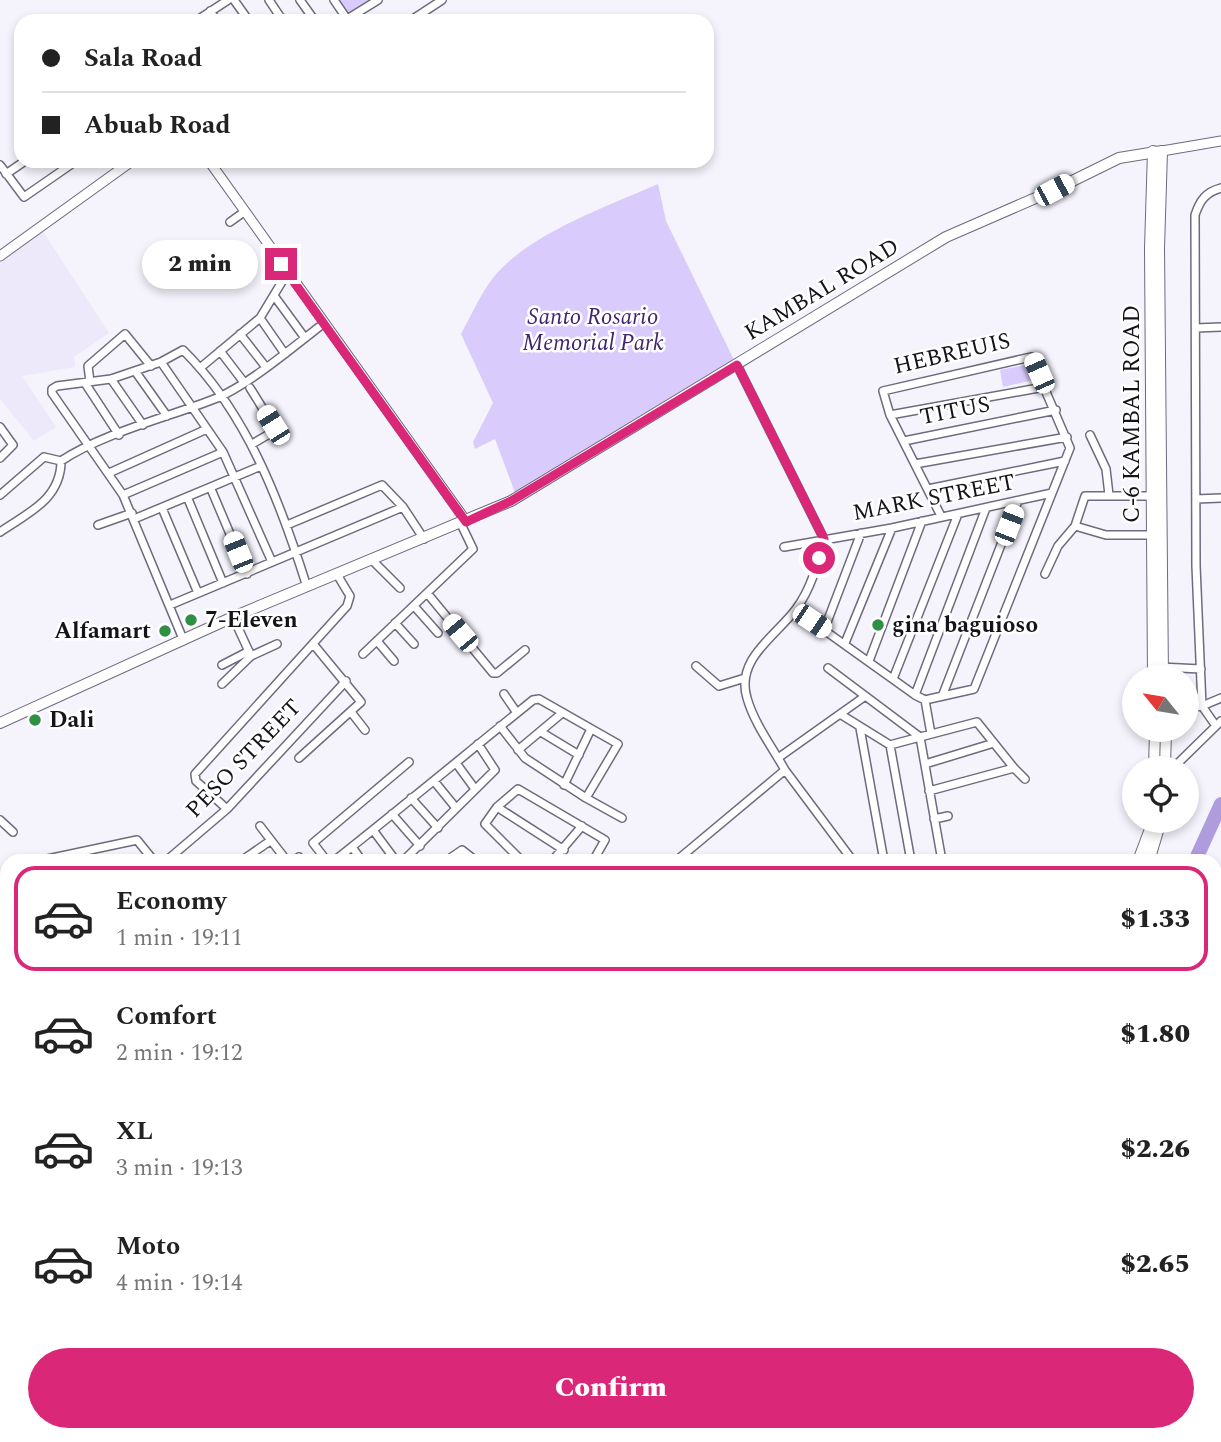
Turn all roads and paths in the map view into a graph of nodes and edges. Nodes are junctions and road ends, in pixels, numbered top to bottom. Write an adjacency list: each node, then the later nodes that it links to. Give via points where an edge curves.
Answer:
1 (228, 0): 5 (street)
2 (234, 0): 8 (street)
3 (378, 0): 9 (street)
4 (442, 0): 10 (street)
5 (210, 11): 6 (street); 7 (street)
6 (206, 14)
7 (212, 14)
8 (245, 14)
9 (355, 14)
10 (421, 14)
11 (1221, 141): 12 (street, KAMBAL ROAD)
12 (1157, 151): 34 (main road, KAMBAL ROAD, via 1119,158 946,237); 72 (main road, C-6 KAMBAL ROAD, via 1150,248); 91 (main road, C-6 KAMBAL ROAD)
13 (0, 165): 18 (street)
14 (15, 168): 18 (street)
15 (66, 168): 18 (street, via 23,197)
16 (122, 168): 22 (street)
17 (214, 168): 20 (street)
18 (6, 174)
19 (1221, 188): 28 (street, via 1205,196 1195,215)
20 (244, 212): 21 (street); 84 (street)
21 (230, 222)
22 (0, 256)
23 (283, 280): 24 (street)
24 (275, 297): 25 (street); 30 (street)
25 (260, 318): 29 (street); 32 (street)
26 (319, 327): 30 (street)
27 (1221, 327): 28 (street)
28 (1196, 328): 75 (street)
29 (240, 334): 31 (street); 36 (street)
30 (305, 338): 32 (street)
31 (220, 351): 37 (street); 40 (street)
32 (285, 354): 36 (street)
33 (162, 362): 35 (street); 37 (street, via 180,351); 45 (street)
34 (737, 365): 84 (main road, KAMBAL ROAD, via 511,501); 92 (street)
35 (151, 366): 38 (street); 41 (street, via 125,334 88,366)
36 (265, 366): 40 (street)
37 (200, 368): 44 (street)
38 (135, 371): 39 (street); 48 (street)
39 (111, 379): 41 (street); 49 (street)
40 (243, 381): 44 (street)
41 (88, 383): 52 (street); 57 (street, via 52,389)
42 (1045, 387): 46 (street); 47 (street); 47 (street, HEBREUIS, via 1028,357 886,389 883,395)
43 (250, 388): 56 (street, via 274,428)
44 (220, 396): 45 (street); 56 (street)
45 (191, 407): 48 (street); 51 (street)
46 (1056, 410): 54 (street); 55 (street, TITUS)
47 (890, 415): 55 (street)
48 (167, 416): 49 (street)
49 (143, 425): 52 (street)
50 (0, 427): 59 (street, via 12,442 12,448)
51 (207, 429): 58 (street); 64 (street)
52 (119, 435): 57 (street)
53 (1090, 436): 71 (street, via 1106,469)
54 (1067, 437): 61 (street, via 1070,448); 62 (street)
55 (904, 441): 62 (street)
56 (252, 444): 63 (street)
57 (89, 448): 60 (street); 64 (street)
58 (223, 452): 65 (street); 70 (street)
59 (0, 458)
60 (61, 461): 69 (street, via 44,457); 89 (street, via 61,474 47,499)
61 (1065, 461): 67 (street); 68 (street)
62 (915, 464): 67 (street)
63 (261, 467): 65 (street); 86 (street)
64 (109, 473): 70 (street)
65 (235, 479): 66 (street); 97 (street)
66 (211, 489): 74 (street); 99 (street)
67 (928, 489): 82 (street)
68 (1052, 493): 76 (street, MARK STREET); 134 (street, via 976,686)
69 (0, 495)
70 (123, 495): 81 (street)
71 (1109, 495): 72 (street); 87 (street, via 1085,496)
72 (1152, 496): 91 (main road, C-6 KAMBAL ROAD)
73 (1221, 498): 75 (street)
74 (188, 499): 79 (street); 101 (street)
75 (1196, 499): 128 (street)
76 (1018, 501): 78 (street, MARK STREET); 134 (street)
77 (402, 507): 86 (street, via 386,487 378,485); 93 (street); 95 (street)
78 (986, 508): 80 (street, MARK STREET); 135 (street)
79 (163, 509): 81 (street); 104 (street)
80 (958, 514): 82 (street, MARK STREET); 130 (street)
81 (133, 516): 85 (street); 106 (street)
82 (941, 516): 83 (street, MARK STREET)
83 (922, 521): 88 (street, MARK STREET); 123 (street)
84 (463, 523): 93 (main road, KAMBAL ROAD); 105 (street, via 473,549)
85 (98, 525)
86 (287, 525): 95 (street)
87 (1075, 526): 91 (street, via 1106,535); 98 (street, via 1058,546)
88 (892, 528): 90 (street, MARK STREET); 115 (street)
89 (0, 532)
90 (861, 533): 92 (street, MARK STREET); 111 (street)
91 (1157, 535): 125 (main road, C-6 KAMBAL ROAD)
92 (824, 539): 94 (street, MARK STREET); 108 (street)
93 (424, 540): 96 (main road, KAMBAL ROAD)
94 (784, 547)
95 (297, 552): 97 (street); 102 (street)
96 (373, 561): 100 (main road, KAMBAL ROAD); 103 (street)
97 (272, 562): 99 (street)
98 (1045, 573)
99 (247, 574): 101 (street)
100 (338, 576): 102 (main road, KAMBAL ROAD); 118 (street, via 350,602)
101 (223, 583): 104 (street)
102 (307, 587): 109 (main road, KAMBAL ROAD)
103 (400, 588)
104 (198, 593): 106 (street)
105 (427, 593): 107 (street); 119 (street, via 493,673)
106 (170, 605): 113 (street)
107 (414, 606): 110 (street); 112 (street)
108 (796, 610): 111 (street); 129 (street, via 765,640)
109 (233, 617): 113 (main road, KAMBAL ROAD); 120 (street)
110 (395, 623): 114 (street); 117 (street)
111 (824, 630): 115 (street)
112 (438, 633)
113 (183, 639): 145 (main road, KAMBAL ROAD)
114 (377, 641): 121 (street); 122 (street)
115 (845, 643): 123 (street)
116 (277, 644): 120 (street)
117 (414, 644)
118 (314, 645): 131 (street); 176 (street, via 195,774 196,781)
119 (525, 650)
120 (250, 653): 124 (street); 132 (street)
121 (363, 654)
122 (394, 661)
123 (869, 661): 130 (street)
124 (222, 664)
125 (1158, 665)
126 (696, 666): 129 (street, via 719,686)
127 (828, 668): 136 (street)
128 (1201, 669): 140 (street)
129 (745, 678): 161 (street, via 747,697)
130 (893, 679): 135 (street)
131 (346, 681): 141 (street, via 360,698); 176 (street, PESO STREET)
132 (222, 684)
133 (504, 694): 142 (street)
134 (943, 694): 138 (street)
135 (915, 695): 138 (street)
136 (864, 697): 144 (street); 153 (street)
137 (1221, 698): 140 (street)
138 (925, 700): 152 (street)
139 (1199, 706): 140 (street)
140 (1202, 706): 146 (street)
141 (351, 712): 150 (street); 160 (street)
142 (517, 713): 143 (street, via 539,699); 147 (street)
143 (561, 714): 149 (street); 151 (street)
144 (840, 714): 148 (street); 161 (street)
145 (0, 723)
146 (1219, 723): 159 (street)
147 (500, 726): 155 (street); 157 (street)
148 (860, 728): 156 (street); 208 (street)
149 (591, 729): 158 (street); 172 (street, via 618,744)
150 (365, 730)
151 (541, 732): 157 (street); 158 (street)
152 (931, 734): 153 (street); 154 (street, via 977,722)
153 (920, 737): 156 (street); 164 (street)
154 (994, 743): 164 (street); 165 (street)
155 (478, 744): 163 (street); 170 (street, via 496,769)
156 (890, 745): 209 (street)
157 (518, 750): 169 (street)
158 (579, 755): 169 (street)
159 (1185, 756)
160 (299, 758)
161 (778, 758): 166 (street)
162 (409, 762): 198 (street, via 313,843)
163 (456, 763): 168 (street); 170 (street)
164 (925, 764): 171 (street)
165 (1014, 768): 167 (street); 171 (street)
166 (785, 770): 206 (street); 207 (street)
167 (1025, 779)
168 (434, 781): 173 (street); 175 (street)
169 (564, 785): 172 (street)
170 (475, 789): 175 (street)
171 (929, 791): 180 (street)
172 (586, 798): 179 (street)
173 (411, 799): 177 (street); 184 (street)
174 (497, 807): 183 (street, via 518,789); 192 (street); 203 (street, via 486,826)
175 (456, 808): 184 (street)
176 (227, 809): 195 (street, PESO STREET)
177 (392, 814): 185 (street); 190 (street)
178 (948, 816): 180 (street)
179 (622, 818)
180 (934, 819): 210 (street)
181 (0, 820): 186 (street)
182 (260, 826): 189 (street)
183 (582, 826): 192 (street); 205 (street, via 606,842)
184 (438, 828): 190 (street)
185 (373, 830): 191 (street); 201 (street)
186 (13, 832)
187 (1148, 833): 211 (main road)
188 (1157, 833): 212 (main road)
189 (270, 841): 196 (street); 197 (street)
190 (420, 846): 202 (street)
191 (352, 847): 199 (street); 200 (street)
192 (564, 850): 204 (street)
193 (71, 854): 194 (street, via 137,840)
194 (148, 854)
195 (174, 854)
196 (251, 854)
197 (281, 854)
198 (322, 854)
199 (343, 854)
200 (357, 854)
201 (391, 854)
202 (411, 854)
203 (515, 854)
204 (560, 854)
205 (598, 854)
206 (684, 854)
207 (848, 854)
208 (883, 854)
209 (910, 854)
210 (941, 854)
211 (1141, 854)
212 (1151, 854)

